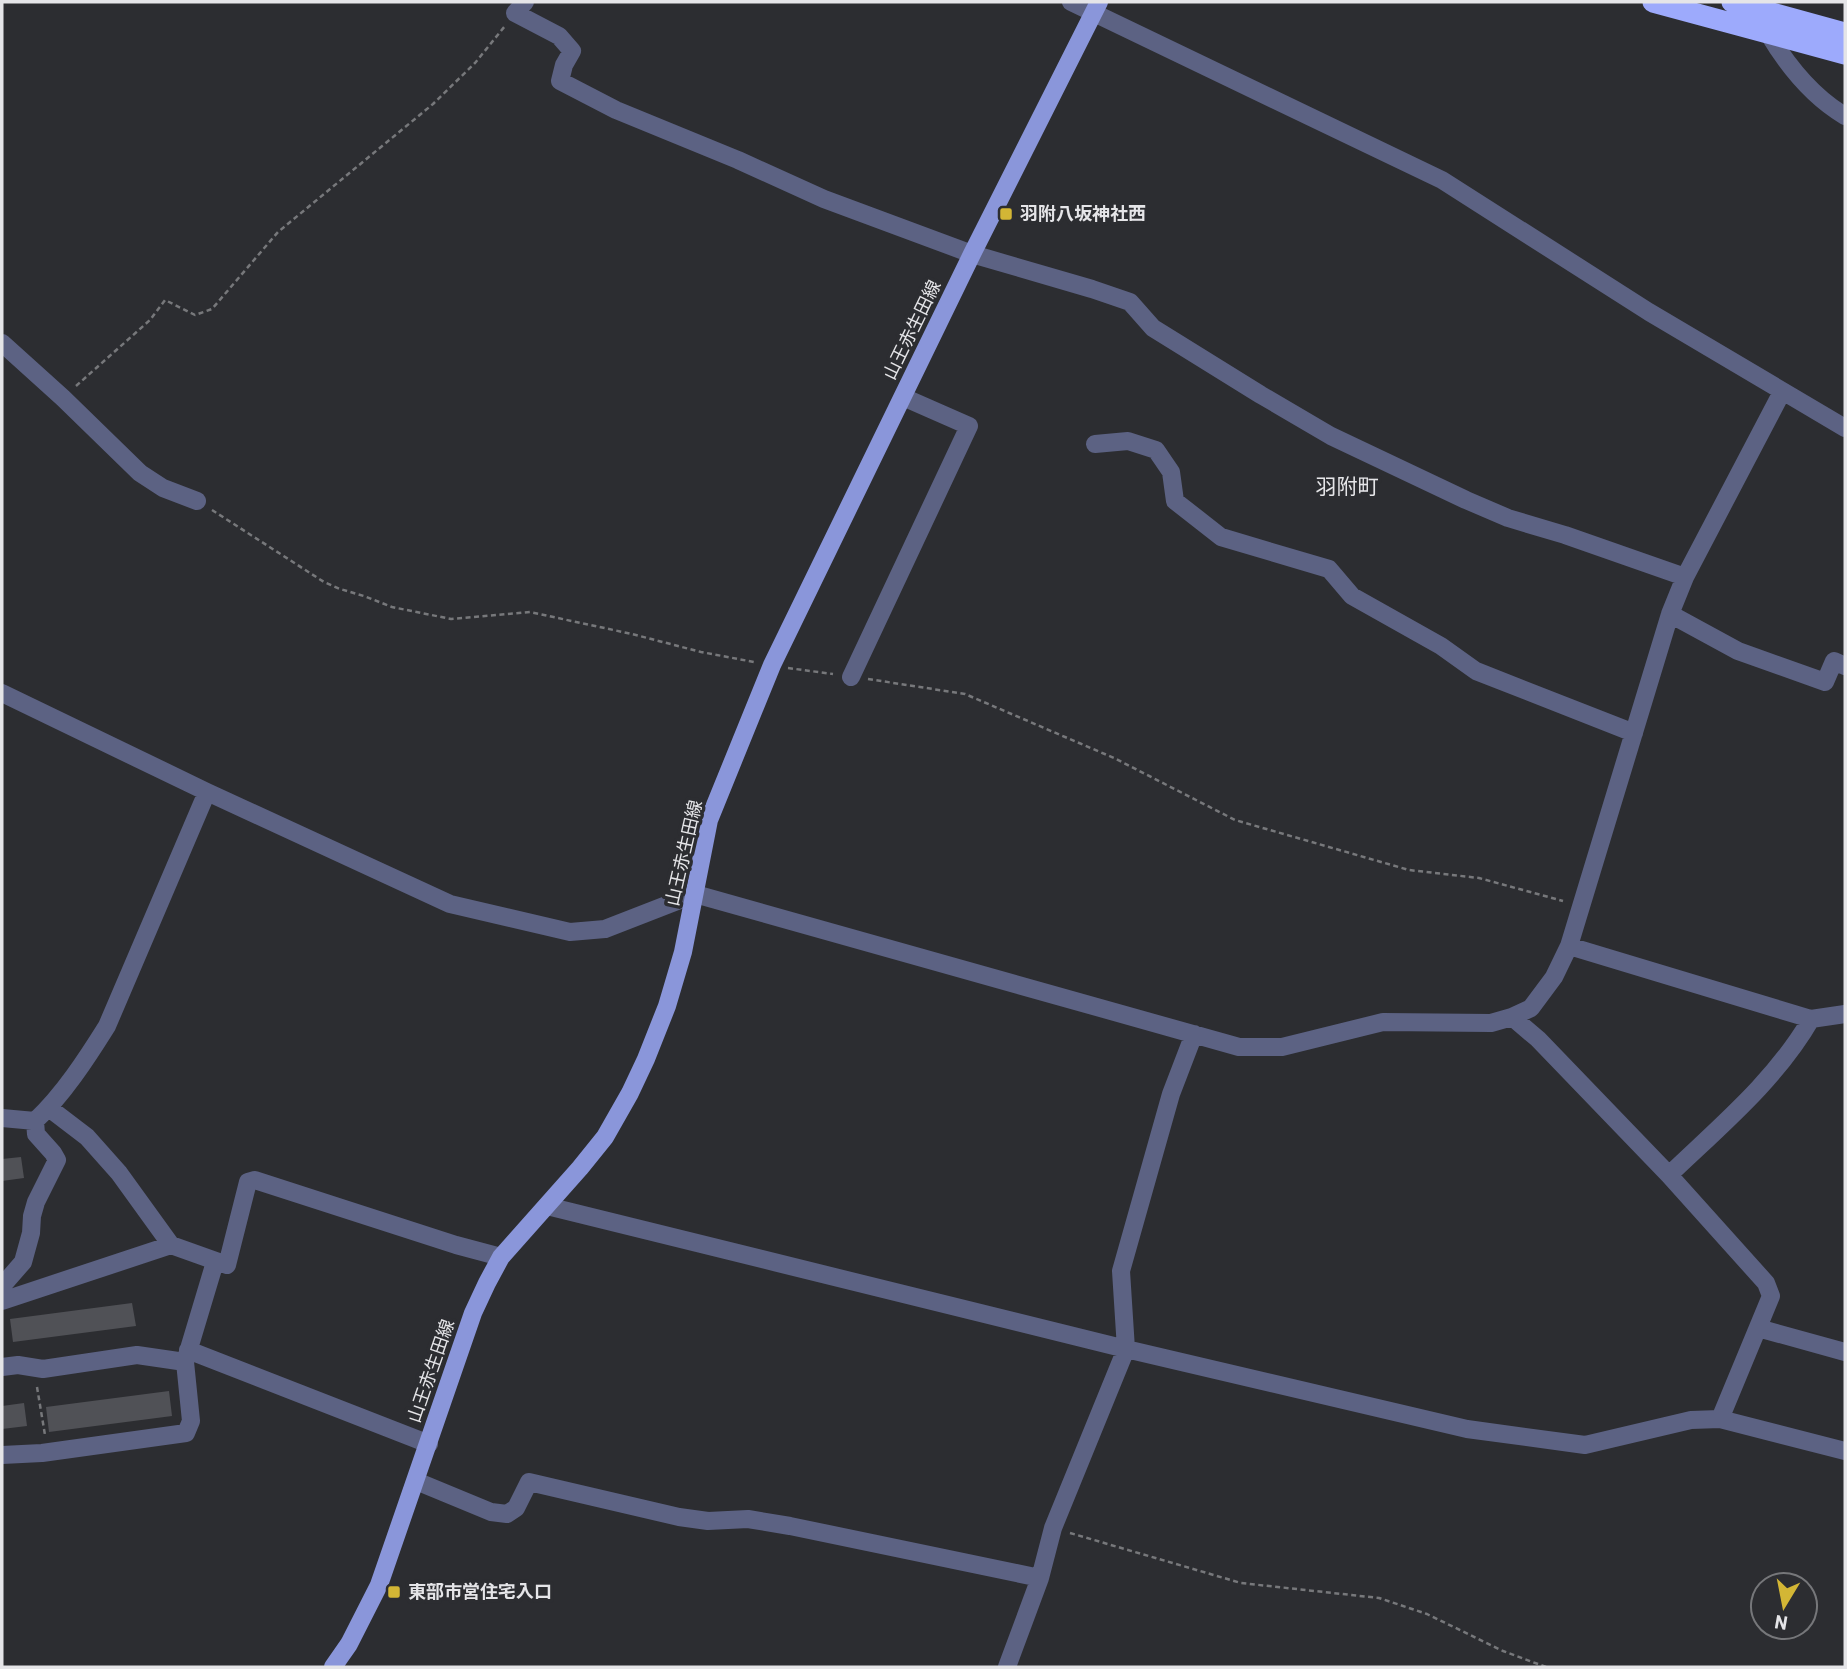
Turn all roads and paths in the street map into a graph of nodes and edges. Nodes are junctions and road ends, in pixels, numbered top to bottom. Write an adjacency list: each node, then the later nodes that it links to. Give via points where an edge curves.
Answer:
1 (1071, 2): 5 (street)
2 (1653, 2): 6 (highway)
3 (1732, 2): 7 (highway)
4 (520, 7): 10 (street, via 572,51 560,81 824,199); 14 (path, via 475,63 433,104 278,232 212,309 195,315 165,300 150,320)
5 (1096, 7): 10 (main road, 山王赤生田線); 12 (street, via 1442,180)
6 (1768, 33): 8 (highway); 9 (street, via 1784,60 1829,107)
7 (1845, 33)
8 (1845, 54)
9 (1845, 116)
10 (972, 254): 13 (main road, 山王赤生田線); 18 (street, via 1130,302 1153,328 1331,436 1508,518)
11 (4, 351): 14 (street)
12 (1782, 392): 15 (street); 18 (street)
13 (903, 397): 20 (main road, 山王赤生田線); 22 (street, via 969,426)
14 (63, 398): 17 (street, via 140,473)
15 (1845, 428)
16 (1095, 444): 24 (street, via 1128,442 1156,450 1171,472 1175,501 1221,537 1329,569 1352,596 1476,671)
17 (197, 501): 20 (path, via 324,582 392,607 451,619 530,612)
18 (1685, 577): 19 (street)
19 (1670, 614): 21 (street, via 1738,651 1825,682 1834,661); 24 (street)
20 (772, 665): 22 (path); 26 (main road, 山王赤生田線, via 709,820)
21 (1845, 666)
22 (851, 677): 27 (path, via 965,694 1114,758 1235,820 1409,870 1479,878)
23 (2, 693): 25 (street)
24 (1633, 733): 27 (street)
25 (207, 792): 26 (street, via 450,904 570,932 605,929); 33 (street, via 107,1026)
26 (695, 894): 32 (street); 37 (main road, 山王赤生田線, via 667,1006 641,1070 605,1137)
27 (1581, 905): 28 (street)
28 (1569, 946): 30 (street, via 1531,1009); 31 (street)
29 (1845, 1014): 31 (street)
30 (1512, 1017): 32 (street, via 1491,1023 1383,1022 1282,1047 1239,1047); 36 (street)
31 (1811, 1019): 36 (street, via 1752,1095)
32 (1194, 1034): 44 (street, via 1171,1094 1121,1270)
33 (49, 1108): 35 (street); 38 (street, via 87,1137)
34 (2, 1118): 35 (street)
35 (35, 1121): 41 (street, via 36,1134 57,1160 36,1202 23,1262)
36 (1669, 1174): 43 (street, via 1766,1283 1771,1296)
37 (547, 1206): 39 (main road, 山王赤生田線); 44 (street)
38 (171, 1245): 40 (street); 42 (street)
39 (501, 1257): 40 (street, via 255,1180 248,1182 227,1265); 50 (main road, 山王赤生田線, via 473,1313)
40 (215, 1262): 46 (street)
41 (2, 1286)
42 (2, 1301)
43 (1758, 1328): 45 (street); 49 (street)
44 (1126, 1349): 49 (street, via 1466,1429 1585,1445 1691,1420); 55 (street)
45 (1845, 1352)
46 (186, 1356): 48 (street, via 137,1355); 50 (street); 52 (street, via 191,1421 186,1433)
47 (2, 1367): 48 (street)
48 (36, 1367): 52 (path)
49 (1720, 1419): 51 (street)
50 (429, 1444): 54 (main road, 山王赤生田線)
51 (1845, 1451)
52 (47, 1452): 53 (street)
53 (2, 1455)
54 (416, 1480): 56 (street, via 499,1513 516,1508 529,1482 679,1517 748,1519 790,1526); 57 (main road, 山王赤生田線, via 379,1585)
55 (1053, 1528): 56 (street); 59 (path, via 1241,1583 1379,1598 1427,1614)
56 (1040, 1578): 58 (street)
57 (333, 1667)
58 (1007, 1667)
59 (1546, 1667)

